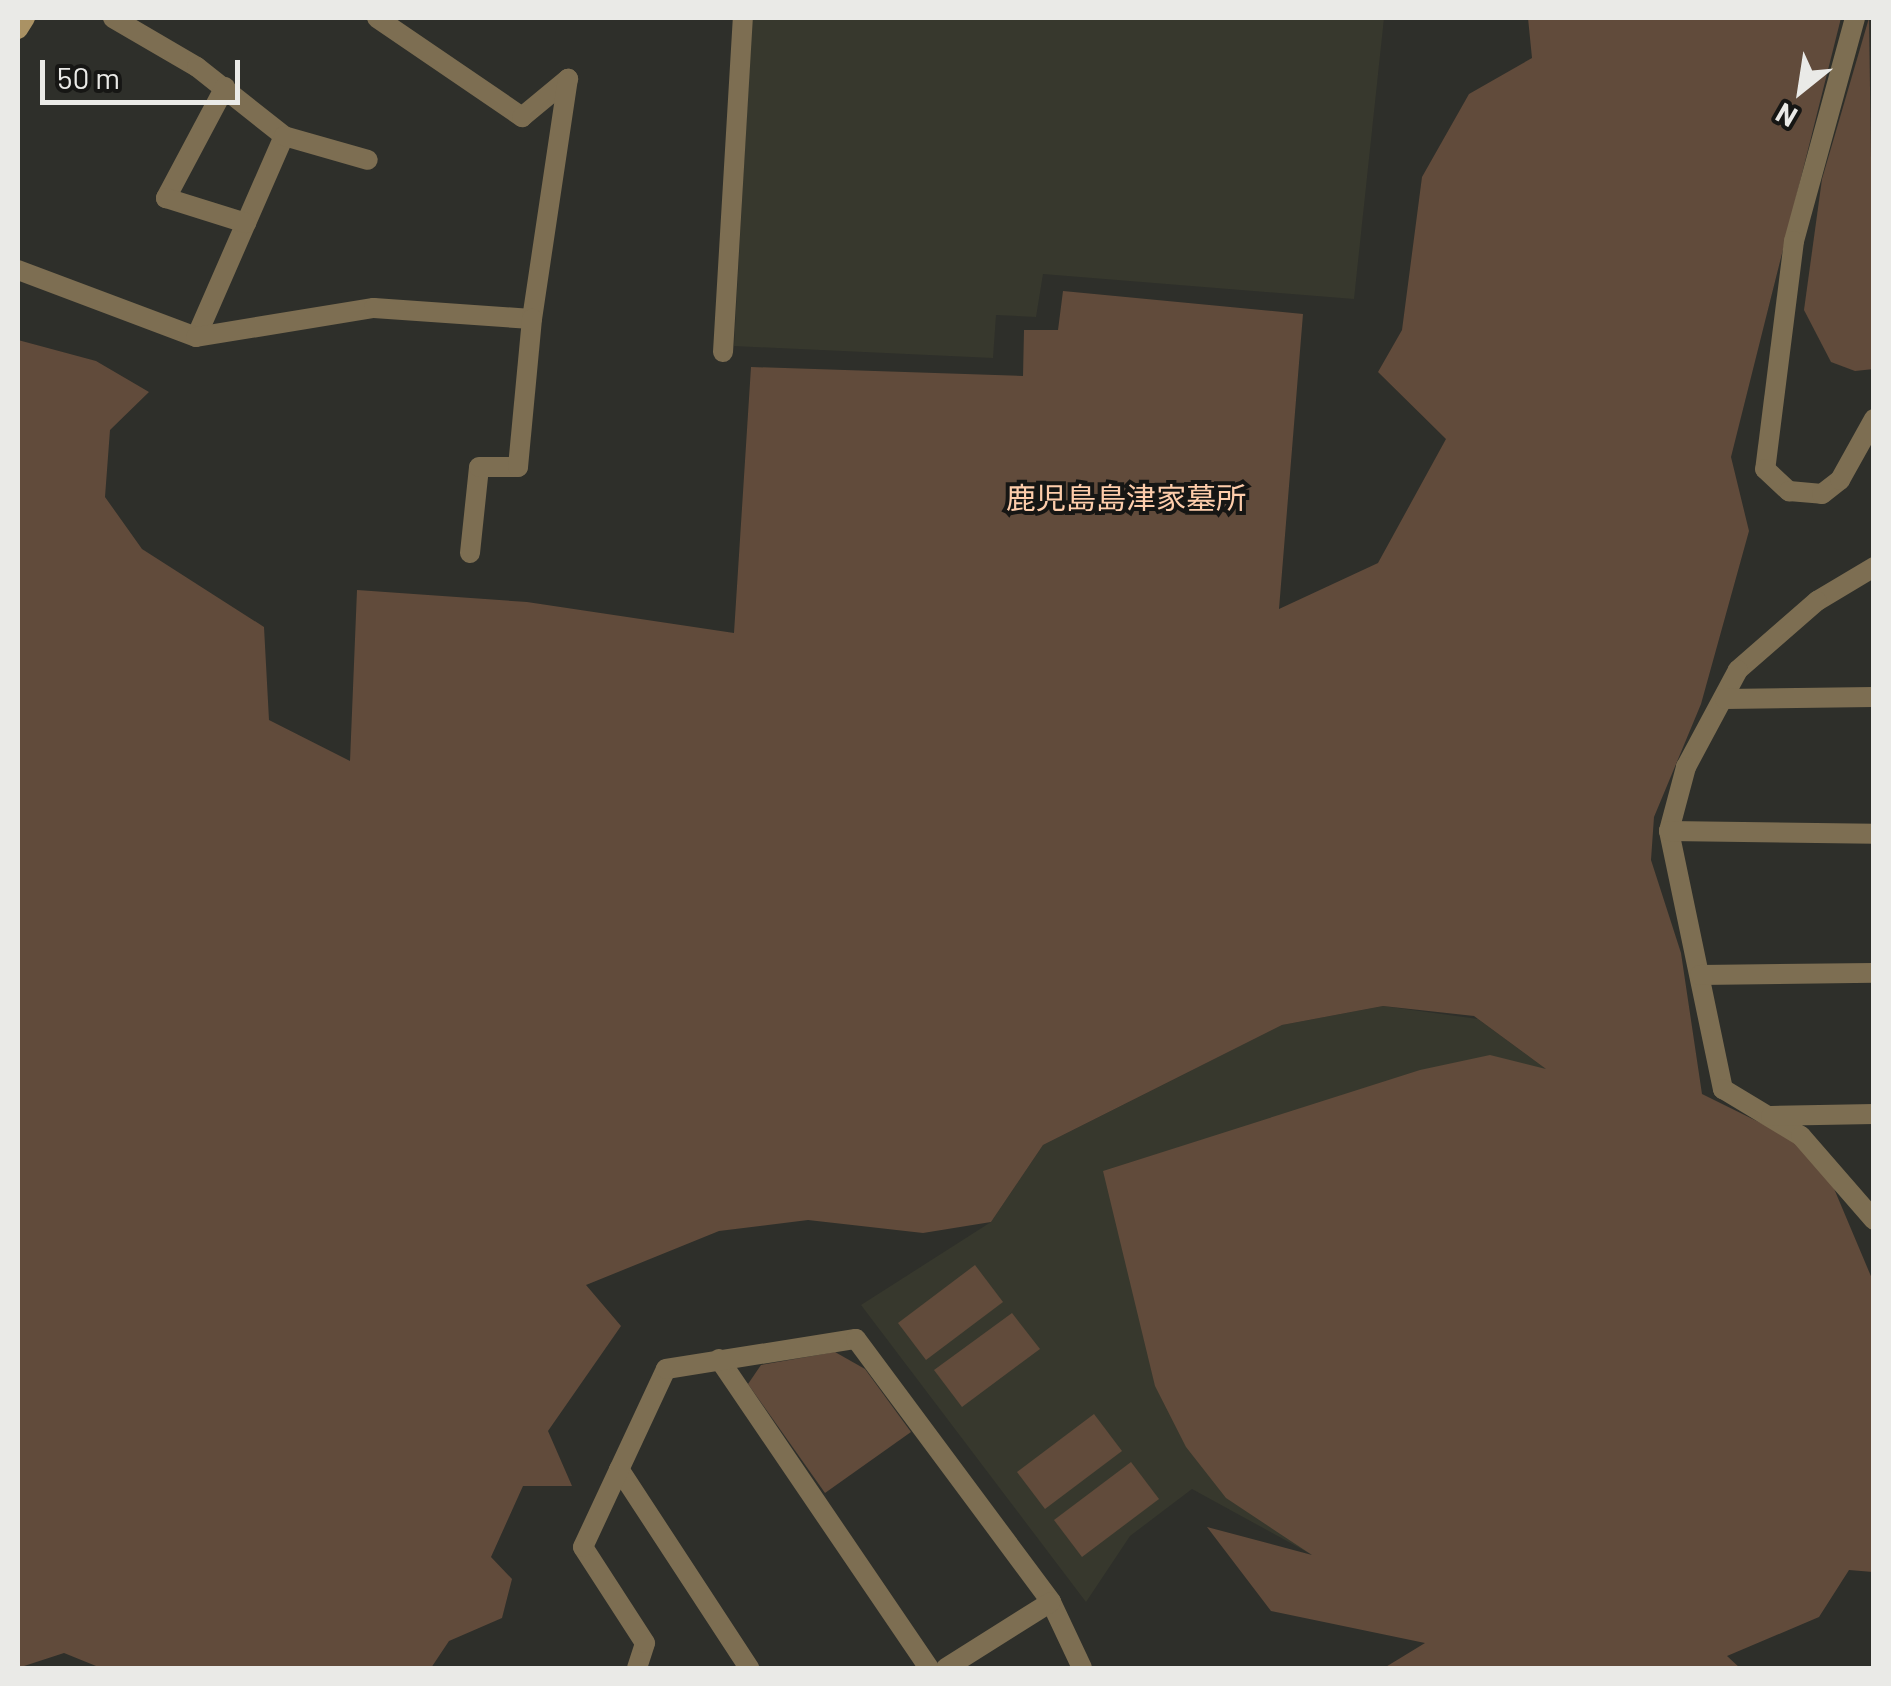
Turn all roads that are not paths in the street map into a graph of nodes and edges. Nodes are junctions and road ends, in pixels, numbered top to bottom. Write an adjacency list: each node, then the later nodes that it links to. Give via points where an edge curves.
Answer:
1 (25, 18): 6 (street)
2 (113, 18): 7 (street)
3 (377, 18): 12 (street, via 522,117 568,79)
4 (743, 18): 14 (street)
5 (1855, 18): 15 (street, via 1794,241 1765,469 1789,491 1822,494 1840,480)
6 (18, 29)
7 (225, 87): 8 (street); 10 (street, via 166,198)
8 (284, 136): 9 (street); 10 (street)
9 (368, 160)
10 (246, 223): 13 (street)
11 (18, 270): 13 (street)
12 (532, 319): 13 (street, via 374,308); 16 (street, via 518,467 479,466)
13 (196, 337)
14 (724, 352)
15 (1874, 420)
16 (470, 553)
17 (1874, 567): 19 (street, via 1766,640)
18 (1874, 698): 19 (street)
19 (1724, 699): 20 (street, via 1686,767)
20 (1669, 830): 21 (street); 23 (street)
21 (1874, 834)
22 (1874, 973): 23 (street)
23 (1700, 974): 25 (street, via 1723,1089)
24 (1874, 1114): 25 (street)
25 (1765, 1116): 26 (street, via 1838,1169)
26 (1874, 1220)
27 (719, 1359): 28 (street, via 666,1370); 29 (street, via 856,1338); 32 (street)
28 (619, 1469): 30 (street, via 583,1547 646,1644); 31 (street)
29 (1051, 1602): 33 (street); 34 (street)
30 (637, 1668)
31 (749, 1668)
32 (929, 1668)
33 (946, 1668)
34 (1082, 1668)

